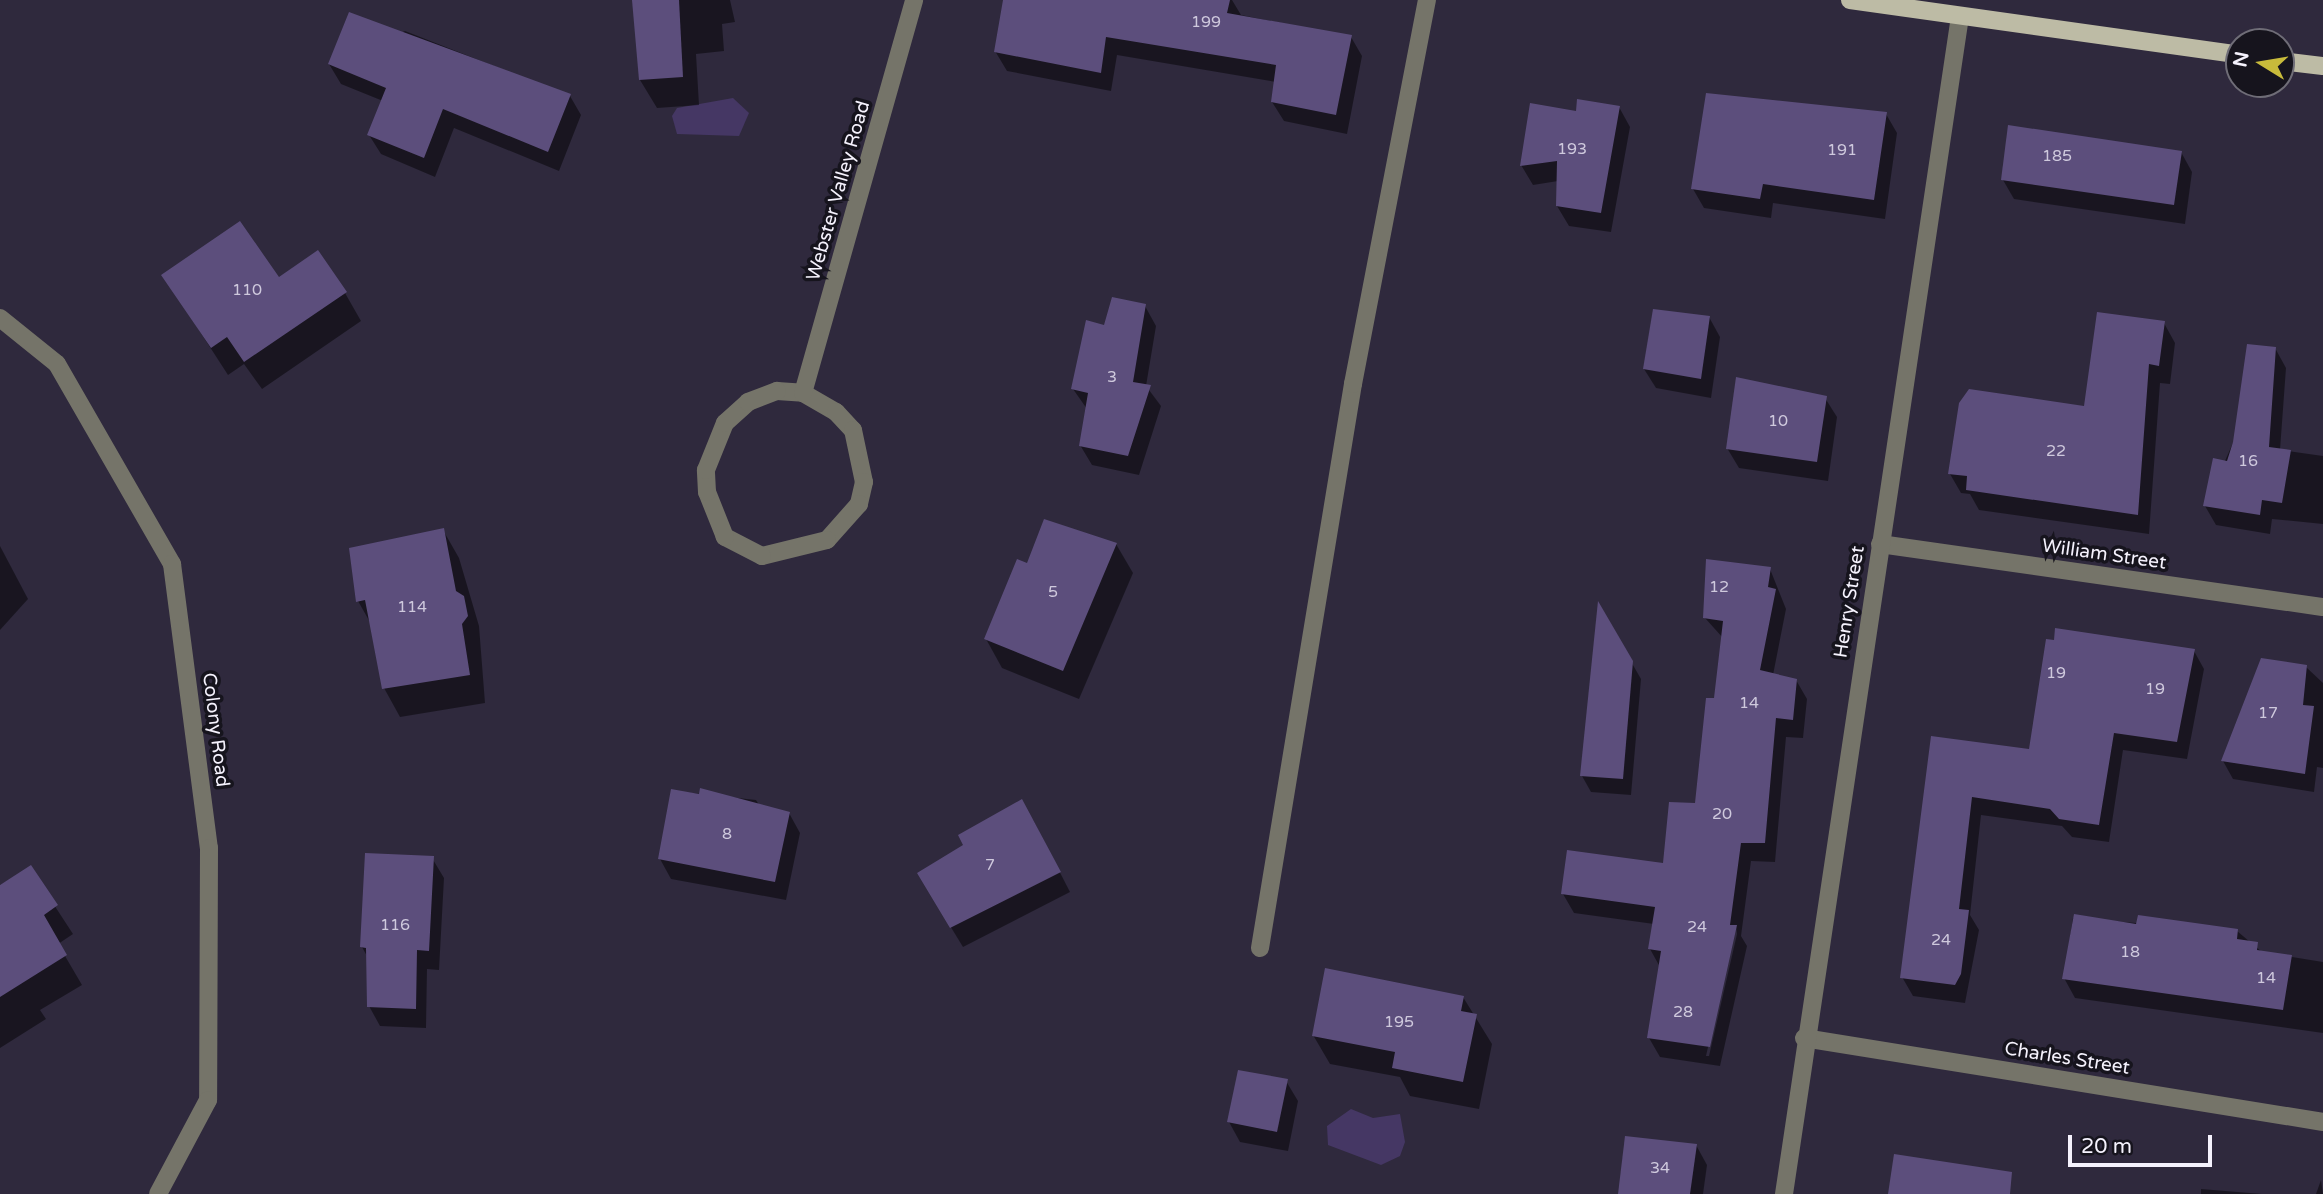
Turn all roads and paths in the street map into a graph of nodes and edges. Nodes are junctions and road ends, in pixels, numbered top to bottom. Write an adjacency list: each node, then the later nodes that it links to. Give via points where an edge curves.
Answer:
1 (915, 0): 9 (street, Webster Valley Road)
2 (1427, 0): 12 (street, via 1353,384)
3 (1850, 0): 4 (main road)
4 (1959, 17): 5 (main road); 10 (street, Henry Street)
5 (2225, 53)
6 (2295, 63): 7 (main road)
7 (2323, 66)
8 (0, 318): 15 (street, Colony Road, via 57,364 172,564 209,848 208,1100)
9 (803, 393): 9 (street, via 853,430 864,482 859,505 845,526 804,550 762,556 725,537 714,516 706,492 712,450 725,423 748,402 777,391)
10 (1880, 544): 11 (street, William Street); 13 (street, Henry Street)
11 (2323, 607)
12 (1259, 948)
13 (1804, 1038): 14 (street, Charles Street); 16 (street, Henry Street)
14 (2323, 1122)
15 (158, 1194)
16 (1784, 1194)

